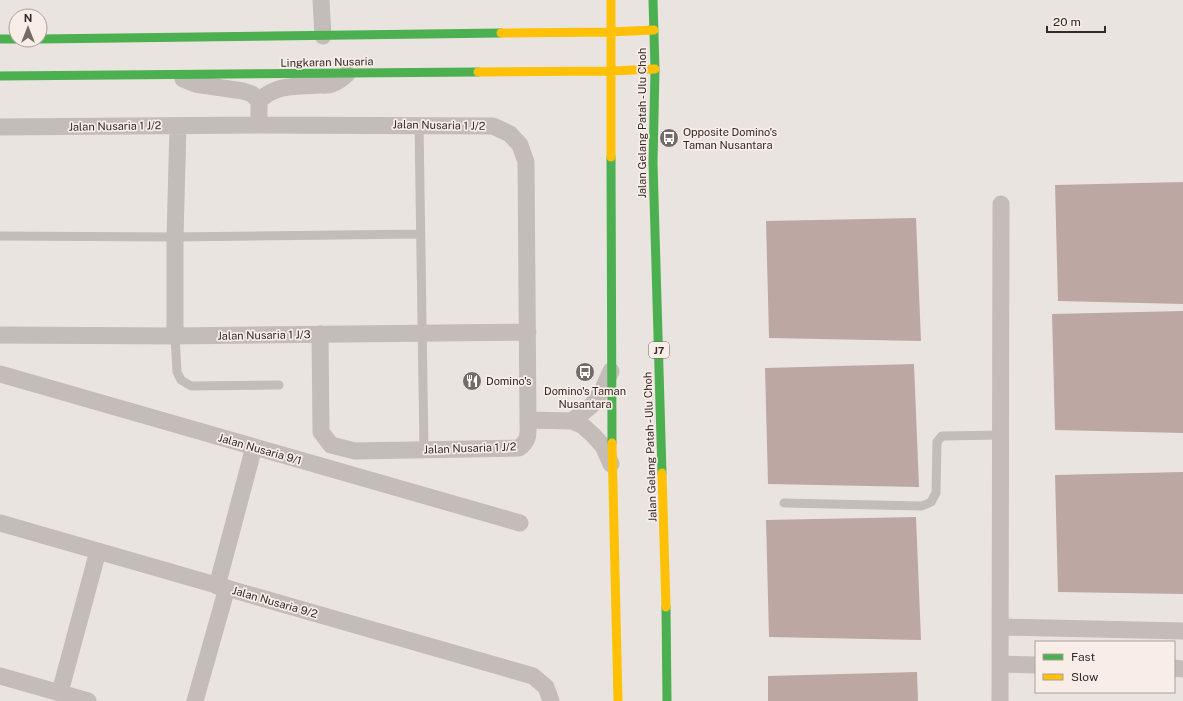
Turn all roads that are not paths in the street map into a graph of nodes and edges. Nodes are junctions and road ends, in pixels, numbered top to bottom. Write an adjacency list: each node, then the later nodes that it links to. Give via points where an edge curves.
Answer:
1 (321, 0): 6 (street)
2 (611, 0): 5 (main road)
3 (652, 0): 4 (main road, Jalan Gelang Patah - Ulu Choh / J7)
4 (654, 30): 5 (main road); 8 (main road, Jalan Gelang Patah - Ulu Choh / J7)
5 (610, 32): 6 (main road); 9 (main road)
6 (323, 36): 7 (main road)
7 (48, 39)
8 (655, 69): 9 (main road, Lingkaran Nusaria); 52 (main road, Jalan Gelang Patah - Ulu Choh / J7, via 653,163)
9 (611, 71): 10 (main road, Lingkaran Nusaria); 27 (main road)
10 (347, 74): 11 (main road, Lingkaran Nusaria); 13 (street, via 331,85 274,89)
11 (176, 75): 12 (main road, Lingkaran Nusaria); 13 (street, via 195,84 243,91 252,94)
12 (0, 76)
13 (259, 101): 14 (street)
14 (259, 125): 15 (street, Jalan Nusaria 1 J/2); 16 (street, Jalan Nusaria 1 J/2)
15 (419, 125): 19 (lane); 22 (street, Jalan Nusaria 1 J/2, via 493,126 510,134 520,145 526,162)
16 (178, 126): 17 (street, Jalan Nusaria 1 J/2); 21 (street)
17 (0, 127)
18 (1001, 204): 32 (street)
19 (421, 234): 21 (lane); 24 (lane)
20 (0, 236): 21 (lane)
21 (175, 236): 26 (street)
22 (528, 332): 24 (street, Jalan Nusaria 1 J/3); 30 (street, Jalan Nusaria 1 J/2)
23 (320, 334): 24 (street, Jalan Nusaria 1 J/3); 26 (street, Jalan Nusaria 1 J/3); 34 (street, Jalan Nusaria 1 J/2, via 321,432 331,445 355,452)
24 (423, 334): 34 (lane)
25 (0, 335): 26 (street, Jalan Nusaria 1 J/3)
26 (175, 336): 29 (lane, via 177,372 181,380 191,386)
27 (612, 369): 31 (street, via 603,390 592,405); 35 (main road)
28 (0, 374): 33 (street, Jalan Nusaria 9/1)
29 (279, 385)
30 (528, 420): 31 (street); 34 (street, Jalan Nusaria 1 J/2, via 528,438 519,448)
31 (572, 421): 35 (street, via 582,425 603,446)
32 (1001, 435): 36 (lane, via 942,436 937,442 936,493 931,502 922,506); 41 (street)
33 (254, 447): 38 (street, Jalan Nusaria 9/1); 40 (street)
34 (424, 450)
35 (612, 465): 51 (main road)
36 (784, 503)
37 (0, 523): 39 (street, Jalan Nusaria 9/2)
38 (520, 523)
39 (98, 551): 40 (street, Jalan Nusaria 9/2); 47 (street)
40 (222, 587): 48 (street, Jalan Nusaria 9/2, via 533,676); 50 (street)
41 (1000, 627): 43 (street); 44 (street)
42 (1183, 631): 43 (street)
43 (1113, 636)
44 (1000, 664): 45 (street); 53 (street)
45 (1035, 665)
46 (0, 676): 47 (street)
47 (60, 692): 49 (street)
48 (549, 694)
49 (88, 701)
50 (195, 701)
51 (618, 701)
52 (667, 701)
53 (1000, 701)

